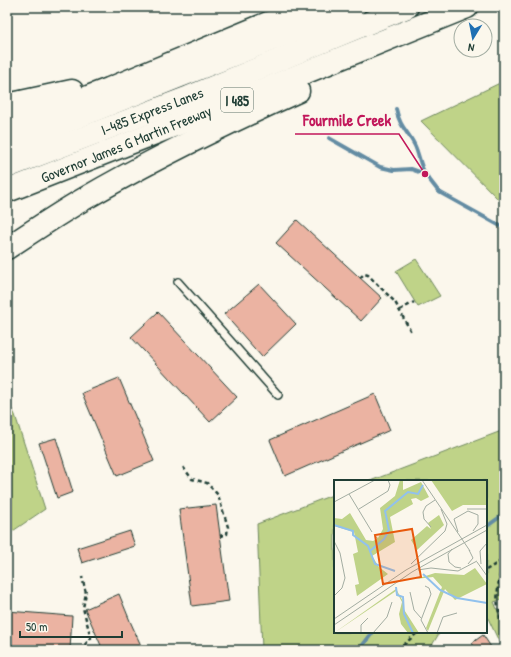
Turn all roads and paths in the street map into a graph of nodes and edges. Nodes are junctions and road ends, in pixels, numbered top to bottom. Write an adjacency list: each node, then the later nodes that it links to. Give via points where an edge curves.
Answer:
1 (307, 7): 6 (highway)
2 (354, 7): 9 (highway, I-485 Express Lanes)
3 (407, 7): 10 (highway, I-485 Express Lanes / I 485, via 189,97)
4 (467, 7): 5 (highway, Governor James G Martin Freeway / I 485)
5 (382, 42): 11 (highway, Governor James G Martin Freeway / I 485); 12 (highway, via 350,67 203,134 83,199)
6 (166, 65): 7 (highway, via 64,93); 8 (highway)
7 (7, 105)
8 (7, 128)
9 (7, 145)
10 (7, 167)
11 (7, 191)
12 (7, 248)
13 (360, 278): 16 (path, via 364,274 368,275)
14 (178, 282): 18 (lane)
15 (414, 302): 16 (path)
16 (400, 310): 17 (path)
17 (411, 332)
18 (278, 395)
19 (182, 467): 20 (path, via 192,479 207,483 218,495 228,527 227,534)
20 (220, 536)
21 (504, 559): 22 (path); 24 (path, via 496,598)
22 (487, 569)
23 (82, 577): 26 (path, via 86,594 84,608 91,638)
24 (504, 628)
25 (417, 633): 27 (path)
26 (80, 650)
27 (398, 650)

